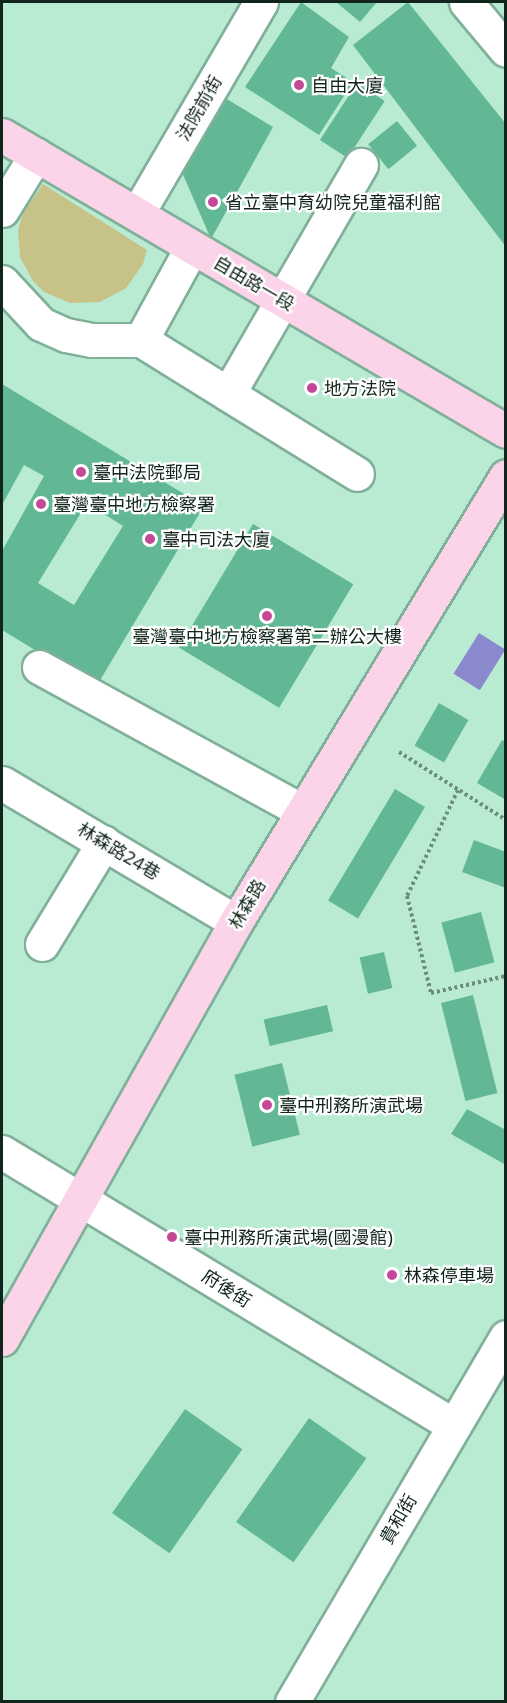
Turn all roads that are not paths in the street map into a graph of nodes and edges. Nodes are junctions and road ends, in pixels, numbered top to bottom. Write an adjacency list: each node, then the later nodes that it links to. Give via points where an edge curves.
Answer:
1 (466, 2): 3 (street)
2 (251, 5): 8 (street, 法院前街)
3 (506, 50)
4 (2, 135): 5 (main road, 自由路一段)
5 (36, 155): 7 (street); 8 (main road, 自由路一段)
6 (361, 165): 11 (street)
7 (2, 210)
8 (137, 214): 9 (main road, 自由路一段)
9 (192, 247): 11 (main road, 自由路一段); 12 (street)
10 (2, 282): 12 (street, via 20,306 41,324 66,335 92,340)
11 (284, 301): 13 (street); 14 (main road, 自由路一段)
12 (141, 340): 13 (street)
13 (228, 394): 15 (street)
14 (506, 431)
15 (357, 474)
16 (506, 476): 19 (main road, 林森路)
17 (39, 667): 19 (street)
18 (2, 783): 20 (street, 林森路24巷)
19 (302, 811): 21 (main road, 林森路)
20 (104, 842): 21 (street, 林森路24巷); 22 (street)
21 (236, 922): 24 (main road, 林森路)
22 (42, 944)
23 (2, 1152): 24 (street, 府後街)
24 (81, 1200): 26 (main road, 林森路); 27 (street, 府後街)
25 (506, 1336): 27 (street, 貴和街)
26 (2, 1339)
27 (453, 1425): 28 (street, 貴和街)
28 (292, 1701)

